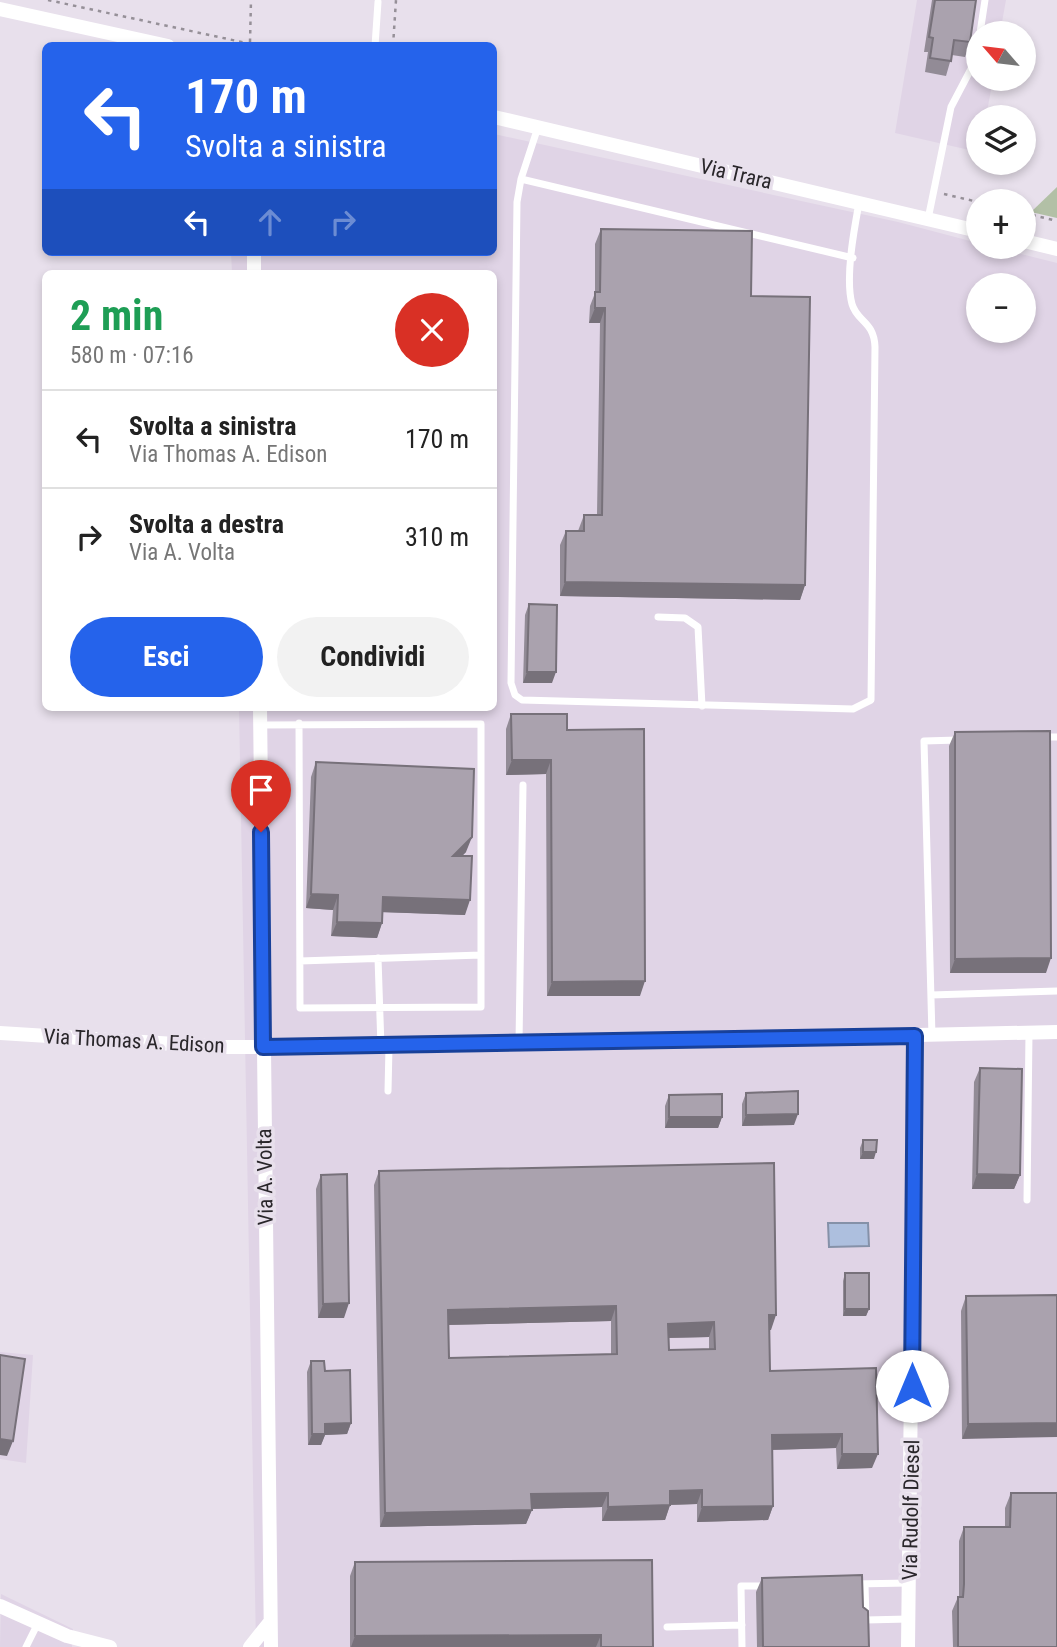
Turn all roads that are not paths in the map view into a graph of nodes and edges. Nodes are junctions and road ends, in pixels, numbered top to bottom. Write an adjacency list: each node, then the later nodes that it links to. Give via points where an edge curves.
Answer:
1 (985, 0): 4 (lane)
2 (378, 2): 6 (lane)
3 (0, 9): 5 (street)
4 (982, 21)
5 (151, 42)
6 (375, 42)
7 (966, 78): 12 (lane, via 951,107)
8 (497, 118): 9 (street, Via Trara)
9 (538, 127): 10 (lane); 11 (street, Via Trara)
10 (521, 179): 16 (lane); 18 (lane, via 517,202 513,692 528,702)
11 (859, 203): 12 (street, Via Trara); 16 (lane)
12 (928, 219): 13 (street, Via Trara)
13 (966, 228)
14 (1036, 244): 15 (street)
15 (1057, 249)
16 (853, 258): 18 (lane, via 852,303 873,329 875,346 873,695 868,703 853,709)
17 (658, 617): 18 (lane, via 685,618 698,627)
18 (702, 706)
19 (260, 711): 21 (street, Via A. Volta)
20 (299, 723): 21 (lane); 26 (lane, via 481,723); 28 (lane)
21 (260, 725): 38 (street, Via A. Volta)
22 (1057, 737): 23 (lane)
23 (1030, 738)
24 (964, 740): 30 (lane, via 924,741)
25 (523, 785): 37 (lane)
26 (481, 955): 27 (lane); 31 (lane, via 481,1007)
27 (378, 958): 28 (lane); 31 (lane)
28 (300, 961): 31 (lane, via 300,1008)
29 (1057, 991): 30 (lane)
30 (931, 995): 36 (lane)
31 (379, 1008): 39 (lane)
32 (1028, 1032): 33 (street, Via Thomas A. Edison); 36 (street, Via Thomas A. Edison); 41 (lane)
33 (1057, 1032)
34 (3, 1034): 38 (street, Via Thomas A. Edison)
35 (915, 1036): 36 (street, Via Thomas A. Edison); 37 (street, Via Thomas A. Edison); 42 (street, Via Rudolf Diesel)
36 (932, 1036)
37 (519, 1042): 39 (street, Via Thomas A. Edison)
38 (263, 1047): 39 (street, Via Thomas A. Edison); 48 (street, Via A. Volta)
39 (385, 1047): 40 (lane)
40 (388, 1091)
41 (1027, 1200)
42 (910, 1583): 43 (lane); 47 (street, Via Rudolf Diesel)
43 (865, 1584): 44 (lane); 47 (lane, via 866,1620)
44 (838, 1585)
45 (782, 1586): 50 (lane, via 741,1586)
46 (0, 1606): 49 (street)
47 (908, 1619): 57 (street, Via Rudolf Diesel)
48 (271, 1621): 54 (street); 55 (street, Via A. Volta)
49 (38, 1623): 52 (lane); 53 (street)
50 (742, 1625): 51 (lane); 56 (lane)
51 (667, 1627)
52 (26, 1647)
53 (110, 1647)
54 (250, 1647)
55 (271, 1647)
56 (742, 1647)
57 (908, 1647)

